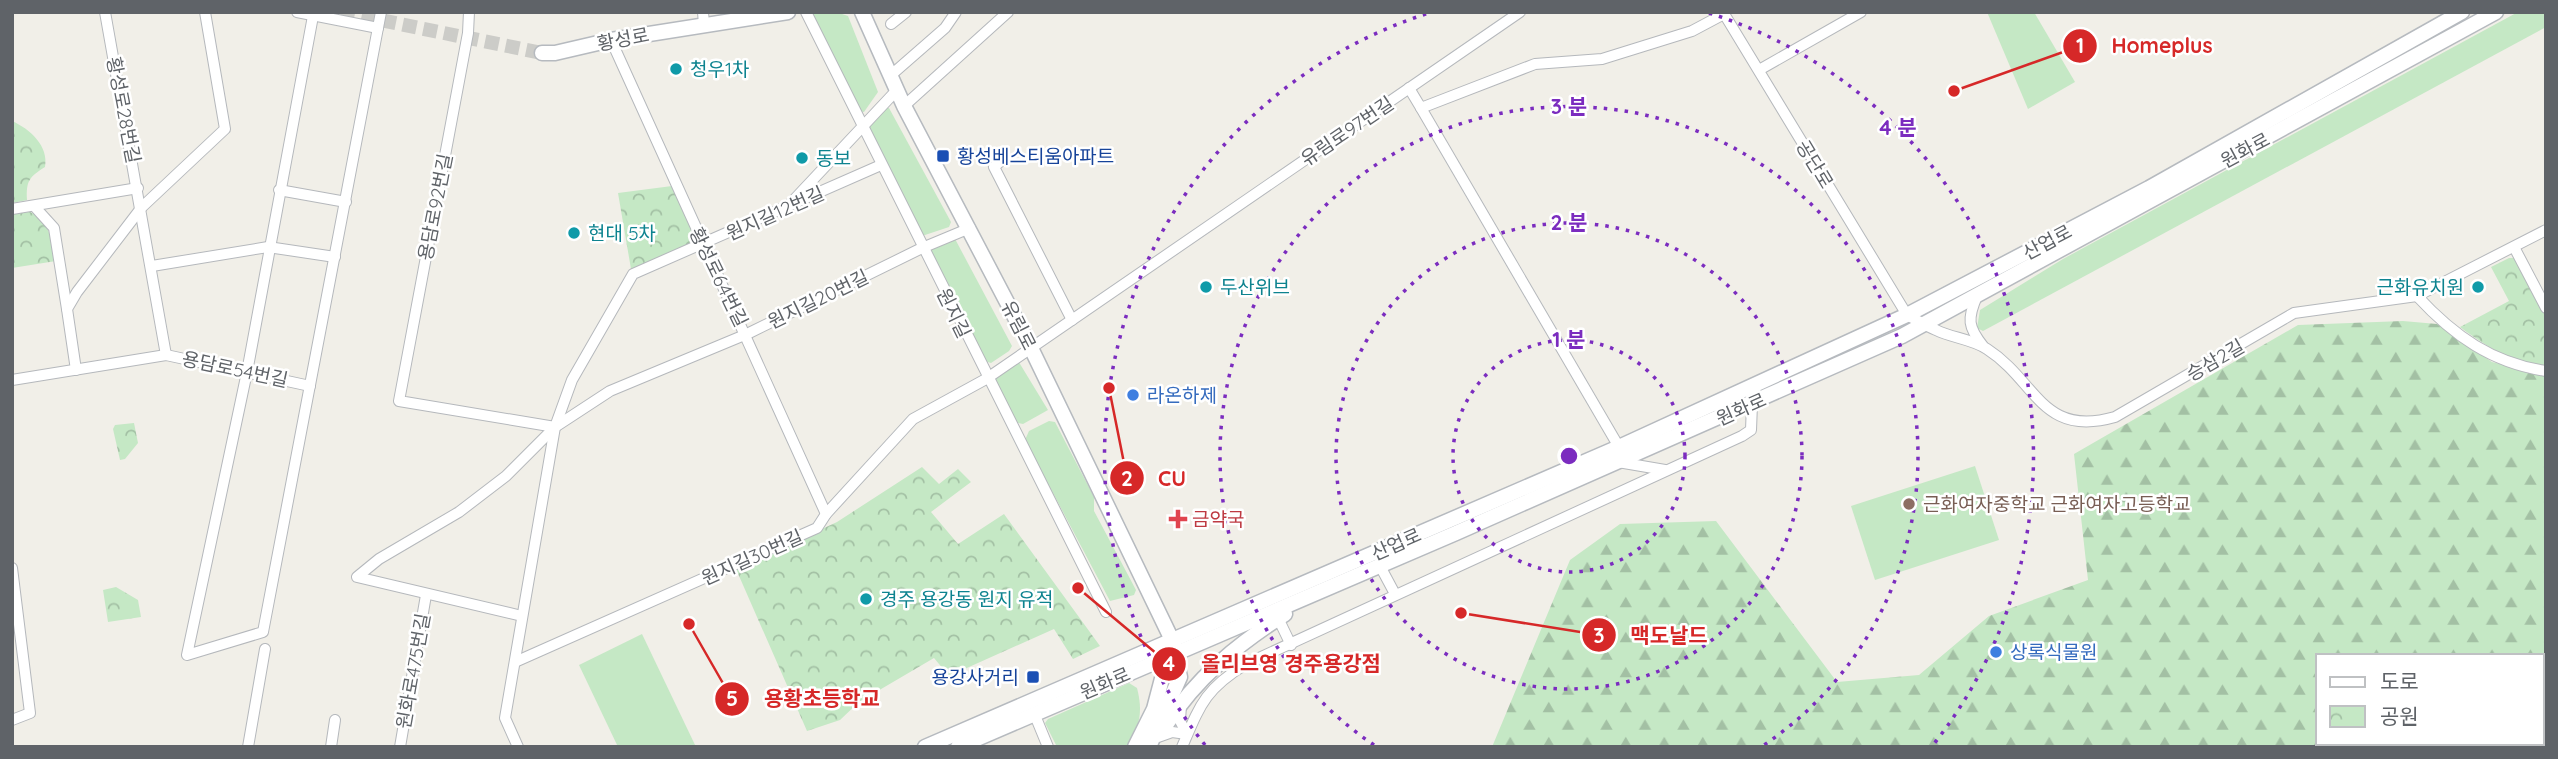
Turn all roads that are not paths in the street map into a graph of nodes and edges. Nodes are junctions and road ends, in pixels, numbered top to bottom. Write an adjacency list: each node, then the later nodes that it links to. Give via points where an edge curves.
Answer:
1 (105, 12): 32 (street, 황성로28번길)
2 (205, 12): 36 (street, via 225,129)
3 (297, 12): 17 (street)
4 (381, 12): 20 (street)
5 (469, 12): 65 (street, 용담로92번길, via 399,401)
6 (788, 12): 18 (street, 황성로)
7 (806, 12): 29 (street, 원지길)
8 (862, 12): 24 (street, 유림로)
9 (906, 12): 19 (street)
10 (956, 12): 24 (street, via 945,28)
11 (1007, 12): 27 (street)
12 (1520, 12): 25 (street)
13 (1861, 12): 23 (street)
14 (2462, 12): 51 (street, 산업로, via 2149,188)
15 (2496, 12): 47 (street, 원화로)
16 (1724, 13): 23 (street, 공단로); 28 (street, 유림로97번길, via 1692,32 1602,59 1535,64)
17 (313, 16): 20 (street); 33 (street)
18 (704, 18): 21 (street, 황성로)
19 (891, 24)
20 (378, 28): 34 (street)
21 (611, 40): 22 (street, 황성로); 41 (street, 황성로64번길)
22 (542, 53)
23 (1759, 70): 51 (street, 공단로)
24 (890, 76): 26 (street, 유림로)
25 (1409, 88): 28 (street, 유림로97번길); 52 (street, 유림로97번길)
26 (897, 91): 27 (street, 유림로); 29 (street)
27 (904, 106): 39 (street, 유림로)
28 (1421, 108): 66 (street)
29 (863, 127): 31 (street, 원지길); 38 (street)
30 (1003, 159): 52 (street, via 994,167)
31 (881, 165): 38 (street, 원지길12번길); 43 (street, 원지길)
32 (138, 188): 35 (street); 36 (street, 황성로28번길)
33 (279, 190): 34 (street); 42 (street)
34 (346, 202): 45 (street)
35 (34, 205): 37 (street); 50 (street, via 54,228)
36 (142, 207): 46 (street, 황성로28번길); 50 (street)
37 (12, 209)
38 (783, 210): 41 (street, 원지길12번길)
39 (970, 228): 43 (street, 원지길20번길); 56 (street, 유림로)
40 (2546, 230): 44 (street, 승삼2길)
41 (704, 245): 54 (street, 황성로64번길); 65 (street, 원지길12번길, via 633,274 572,380)
42 (268, 247): 45 (street); 46 (street); 60 (street)
43 (922, 247): 54 (street, 원지길20번길); 61 (street, 원지길)
44 (2514, 247): 48 (street, 승삼2길); 49 (street)
45 (335, 257): 63 (street)
46 (152, 265): 57 (street, 황성로28번길)
47 (1977, 296): 53 (street, 원화로); 55 (street, via 1969,328)
48 (2417, 296): 55 (street, 승삼2길, via 2294,313 2115,417 2094,423 2072,422 2053,414); 59 (street, via 2492,358)
49 (2546, 308)
50 (67, 309): 58 (street)
51 (1907, 315): 53 (street, 승삼2길); 66 (street, 산업로)
52 (1072, 320): 56 (street, 유림로97번길)
53 (1925, 324): 55 (street, 승삼2길); 64 (street, 원화로)
54 (747, 334): 65 (street, 원지길20번길, via 610,391); 69 (street, 황성로64번길)
55 (1984, 346)
56 (1031, 348): 61 (street, 유림로97번길); 80 (street, 유림로)
57 (166, 355): 58 (street, 용담로54번길); 60 (street, 용담로54번길)
58 (76, 370): 62 (street, 용담로54번길)
59 (2546, 371)
60 (247, 372): 63 (street, 용담로54번길); 63 (street, via 187,655 264,632)
61 (986, 379): 69 (street, 원지길30번길, via 913,419); 75 (street, 원지길)
62 (12, 380)
63 (310, 386)
64 (1752, 404): 67 (street, 원화로); 68 (street, via 1751,430)
65 (555, 427): 74 (street, 원지길12번길, via 506,476 459,512 357,577); 76 (street, 원지길12번길)
66 (1619, 447): 80 (street, 산업로)
67 (1618, 462): 68 (street); 70 (street, 원화로)
68 (1667, 470): 73 (street)
69 (825, 514): 81 (street, 원지길30번길, via 817,528)
70 (1380, 566): 72 (street, 원화로); 73 (street)
71 (12, 569): 84 (street, via 30,713)
72 (1342, 582): 77 (street); 80 (street, 원화로)
73 (1395, 594): 78 (street)
74 (426, 595): 76 (street, 원지길12번길); 90 (street, 원화로475번길)
75 (1105, 612)
76 (522, 616): 81 (street, 원지길12번길)
77 (1278, 618): 78 (street); 82 (street, via 1226,655)
78 (1291, 645): 86 (street, via 1226,676 1202,700)
79 (265, 649): 88 (street)
80 (1172, 650): 83 (street, 원화로); 87 (street, via 1180,677); 92 (street, 원화로); 95 (street, via 1154,709)
81 (515, 662): 91 (street, 원지길12번길, via 505,719)
82 (1182, 702): 86 (street, via 1180,721); 87 (street)
83 (1034, 713): 93 (street, 원화로); 94 (street)
84 (12, 720)
85 (335, 720): 89 (street)
86 (1187, 734): 87 (street, via 1172,732); 96 (street)
87 (1153, 744)
88 (247, 747)
89 (331, 747)
90 (400, 747)
91 (518, 747)
92 (925, 747)
93 (958, 747)
94 (1048, 747)
95 (1135, 747)
96 (1182, 747)

